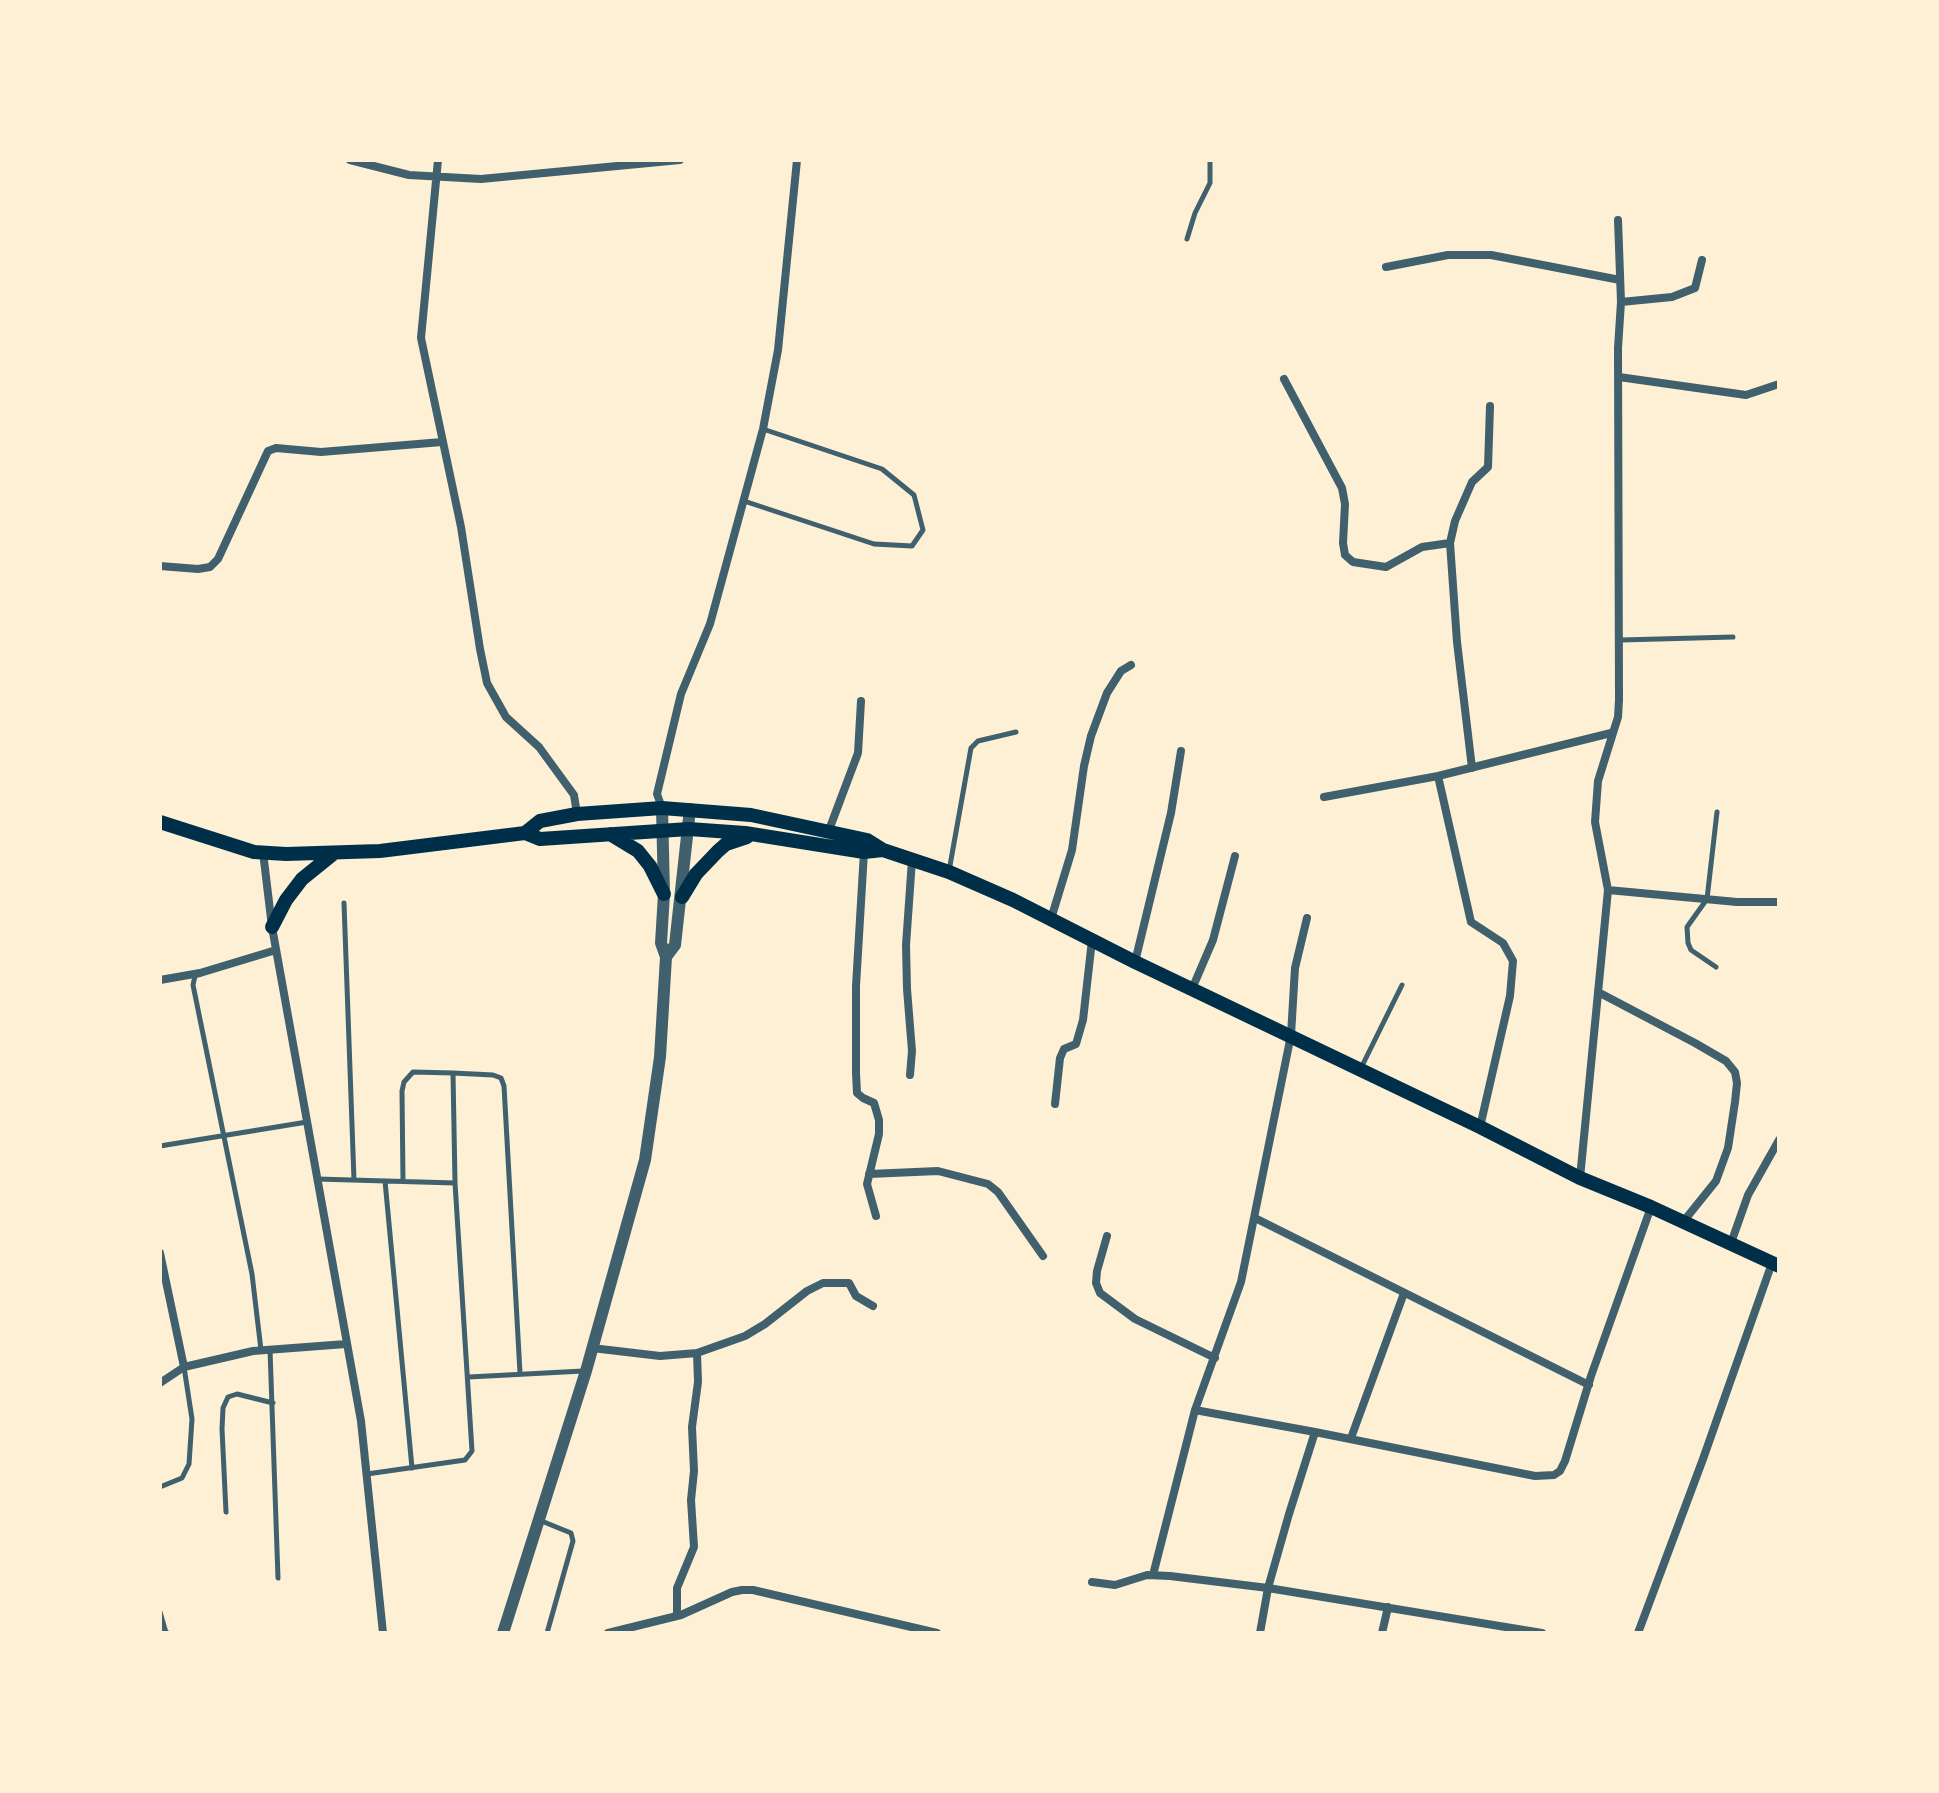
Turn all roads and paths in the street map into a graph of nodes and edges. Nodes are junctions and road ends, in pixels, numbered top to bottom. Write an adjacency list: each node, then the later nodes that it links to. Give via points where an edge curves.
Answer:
1 (350, 160): 6 (street)
2 (438, 160): 6 (street)
3 (680, 160): 6 (street, via 481,179)
4 (797, 160): 17 (street, via 778,350)
5 (1210, 160): 8 (lane, via 1210,183)
6 (436, 178): 18 (street, via 421,338)
7 (1618, 220): 11 (street)
8 (1187, 239)
9 (1702, 260): 12 (street, via 1695,288 1672,297)
10 (1386, 267): 11 (street, via 1448,255 1491,255)
11 (1620, 280): 12 (street)
12 (1621, 302): 13 (street)
13 (1619, 377): 15 (street, via 1727,394 1759,392); 23 (street)
14 (1284, 379): 20 (street, via 1342,488 1345,555 1353,562 1386,567 1422,547)
15 (1779, 384)
16 (1490, 406): 20 (street, via 1488,467 1472,482)
17 (763, 429): 19 (street); 19 (lane, via 882,469 914,495 923,530 912,546 874,544)
18 (442, 442): 21 (street, via 268,451 218,559 198,569); 35 (street, via 487,683 506,717 539,747 574,795)
19 (744, 501): 32 (street, via 710,624 681,694 657,794)
20 (1450, 543): 29 (street)
21 (160, 566)
22 (1733, 637): 23 (lane)
23 (1621, 640): 27 (street, via 1618,717)
24 (1131, 665): 57 (street, via 1107,693 1091,736 1074,841)
25 (861, 701): 39 (street, via 858,753)
26 (1016, 732): 49 (lane, via 978,741 971,748)
27 (1611, 733): 29 (street); 50 (street, via 1598,781 1595,822)
28 (1181, 751): 62 (street)
29 (1472, 768): 30 (street)
30 (1438, 776): 31 (street); 75 (street, via 1471,922 1503,943 1513,961)
31 (1324, 797)
32 (662, 808): 33 (main road); 35 (main road); 38 (street)
33 (690, 809): 37 (street); 39 (main road)
34 (1717, 812): 53 (lane)
35 (577, 814): 40 (main road, via 540,821)
36 (160, 822): 44 (main road)
37 (689, 829): 38 (main road); 42 (main road); 52 (street)
38 (662, 830): 41 (main road); 51 (street)
39 (829, 830): 43 (main road)
40 (525, 833): 41 (main road, via 540,839); 46 (main road)
41 (609, 833): 51 (main road, via 638,851)
42 (755, 835): 45 (main road); 52 (main road, via 718,851)
43 (883, 850): 45 (main road); 48 (main road)
44 (263, 852): 46 (main road); 58 (street)
45 (864, 852): 79 (street, via 856,1073 857,1093 874,1103 879,1120)
46 (333, 854): 58 (main road, via 302,879)
47 (1235, 856): 67 (street, via 1213,940)
48 (912, 860): 49 (main road); 72 (street, via 906,945)
49 (943, 870): 57 (main road)
50 (1608, 890): 53 (street); 68 (street)
51 (664, 894): 61 (street, via 661,943)
52 (682, 897): 61 (street, via 675,945)
53 (1707, 899): 54 (street); 63 (lane, via 1687,927 1688,943)
54 (1779, 902)
55 (344, 903): 82 (lane)
56 (1307, 918): 69 (street, via 1295,968)
57 (1051, 919): 59 (main road)
58 (272, 927): 60 (street)
59 (1092, 940): 62 (main road); 73 (street, via 1083,1020 1076,1044 1064,1049 1060,1058)
60 (276, 950): 64 (street); 74 (street)
61 (666, 957): 98 (street, via 660,1057 645,1160)
62 (1135, 962): 67 (main road)
63 (1716, 967)
64 (200, 973): 65 (street); 76 (lane, via 193,985)
65 (160, 980)
66 (1402, 985): 70 (lane)
67 (1192, 989): 69 (main road)
68 (1598, 992): 80 (street); 89 (street, via 1726,1061 1735,1072 1730,1132 1716,1181)
69 (1291, 1035): 70 (main road); 88 (street)
70 (1361, 1069): 75 (main road)
71 (453, 1073): 84 (lane, via 413,1072 404,1082); 85 (lane); 104 (lane, via 493,1075 504,1086)
72 (910, 1075)
73 (1055, 1104)
74 (307, 1122): 76 (lane); 81 (street)
75 (1480, 1127): 80 (main road)
76 (225, 1135): 78 (lane); 99 (lane)
77 (1779, 1140): 91 (street, via 1748,1195)
78 (160, 1146)
79 (869, 1174): 87 (street, via 867,1193); 93 (street, via 938,1171 988,1184)
80 (1580, 1178): 86 (main road)
81 (317, 1179): 82 (lane); 97 (street)
82 (354, 1180): 83 (lane)
83 (385, 1181): 84 (lane); 112 (lane)
84 (403, 1181): 85 (lane)
85 (455, 1183): 105 (lane)
86 (1651, 1207): 89 (main road); 107 (street)
87 (876, 1216)
88 (1255, 1218): 95 (street); 101 (street, via 1241,1282)
89 (1683, 1222): 91 (main road)
90 (1107, 1236): 101 (street, via 1097,1271 1100,1293 1135,1319)
91 (1731, 1243): 94 (main road)
92 (160, 1253): 102 (street)
93 (1043, 1256)
94 (1776, 1265): 134 (street)
95 (1404, 1293): 107 (street); 111 (street)
96 (873, 1306): 100 (street, via 856,1296 849,1283 823,1283 745,1336)
97 (346, 1344): 99 (street); 113 (street)
98 (592, 1348): 100 (street, via 660,1356); 103 (street)
99 (266, 1350): 102 (street); 108 (lane)
100 (697, 1353): 123 (street, via 694,1547 677,1588)
101 (1215, 1358): 109 (street)
102 (184, 1367): 106 (street); 114 (lane, via 192,1419 189,1464 182,1478)
103 (586, 1371): 104 (lane); 116 (street)
104 (520, 1373): 105 (lane)
105 (469, 1377): 112 (lane, via 469,1456)
106 (160, 1383)
107 (1589, 1385): 111 (street, via 1565,1461 1554,1475 1535,1476)
108 (273, 1403): 115 (lane, via 237,1394 228,1397 223,1408); 118 (lane)
109 (1195, 1410): 110 (street); 117 (street)
110 (1315, 1432): 111 (street); 120 (street)
111 (1351, 1438)
112 (412, 1468): 113 (lane)
113 (366, 1474): 126 (street)
114 (160, 1487)
115 (226, 1512)
116 (538, 1520): 127 (street); 128 (lane, via 571,1533 573,1541)
117 (1153, 1575): 119 (street, via 1121,1584); 120 (street)
118 (278, 1578)
119 (1092, 1582)
120 (1268, 1588): 121 (street); 131 (street)
121 (1388, 1607): 124 (street); 132 (street)
122 (160, 1612): 125 (lane)
123 (677, 1616): 129 (street); 130 (street, via 732,1592 753,1590)
124 (1501, 1630): 133 (street)
125 (164, 1633)
126 (383, 1633)
127 (503, 1633)
128 (547, 1633)
129 (608, 1633)
130 (937, 1633)
131 (1260, 1633)
132 (1382, 1633)
133 (1542, 1633)
134 (1638, 1633)

